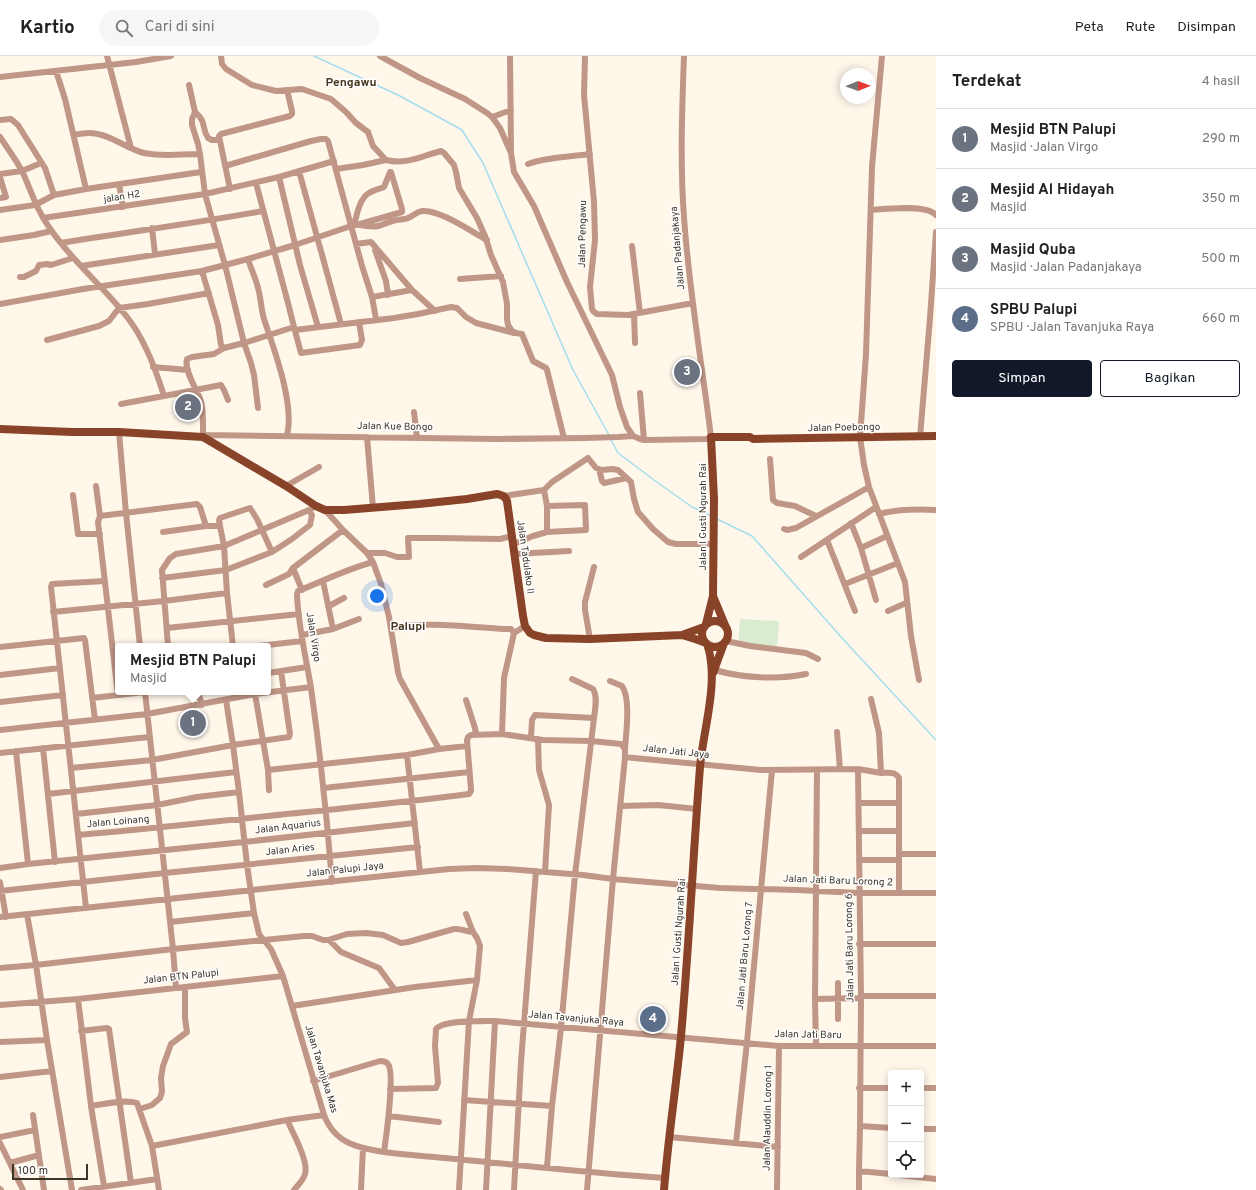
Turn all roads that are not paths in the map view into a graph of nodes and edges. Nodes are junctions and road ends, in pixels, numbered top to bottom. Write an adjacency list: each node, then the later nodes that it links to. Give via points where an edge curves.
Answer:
1 (107, 56): 9 (street)
2 (171, 56): 9 (street)
3 (220, 56): 13 (street, via 226,69 249,84 270,90)
4 (380, 56): 16 (street, via 465,99)
5 (510, 56): 14 (street)
6 (585, 56): 24 (street, Jalan Pengawu, via 584,94)
7 (684, 56): 80 (street, Jalan Padanjakaya, via 684,217)
8 (882, 56): 47 (street)
9 (110, 65): 10 (street); 21 (street)
10 (56, 71): 11 (street); 18 (street)
11 (0, 77)
12 (189, 85): 15 (street)
13 (287, 90): 20 (street, via 292,111 290,116 220,135); 26 (street, via 305,89 335,101 368,132 374,146)
14 (511, 110): 16 (street); 22 (street)
15 (195, 112): 20 (street, via 203,120 208,138); 23 (street, via 192,125)
16 (492, 118): 22 (street, via 500,128)
17 (0, 120): 27 (street, via 9,119 15,122)
18 (74, 135): 21 (street, via 97,133); 38 (street)
19 (0, 137): 31 (street)
20 (220, 140): 29 (street)
21 (131, 148): 23 (street, via 163,156)
22 (511, 153): 86 (street, via 514,172 534,206)
23 (200, 154): 33 (street)
24 (590, 154): 28 (street, via 545,159); 84 (street, Jalan Pengawu, via 594,202 590,287 592,309)
25 (334, 160): 29 (street, via 328,141 324,139); 30 (street); 32 (street, jalan H2)
26 (386, 160): 30 (street); 58 (street, via 419,159 442,151 454,165 459,188)
27 (41, 163): 31 (street); 41 (street, via 47,171)
28 (528, 164)
29 (225, 166): 39 (street)
30 (336, 169): 52 (street)
31 (22, 171): 34 (street); 43 (street)
32 (300, 171): 35 (street, jalan H2); 56 (street)
33 (201, 172): 37 (street); 40 (street)
34 (0, 176): 42 (street)
35 (279, 177): 36 (street, jalan H2); 61 (street)
36 (256, 183): 39 (street, jalan H2); 48 (street)
37 (119, 184): 38 (street); 44 (street)
38 (86, 189): 41 (street)
39 (230, 189): 40 (street, jalan H2)
40 (205, 194): 44 (street, jalan H2); 51 (street)
41 (54, 195): 43 (street)
42 (3, 198): 45 (street)
43 (36, 205): 45 (street); 50 (street)
44 (122, 207): 50 (street, jalan H2)
45 (8, 209): 46 (street)
46 (0, 210)
47 (870, 210): 49 (street, via 919,209 930,210); 115 (street, via 866,354)
48 (263, 211): 51 (street); 65 (street)
49 (936, 215)
50 (43, 218): 54 (street)
51 (211, 220): 53 (street); 63 (street)
52 (355, 225): 52 (street, via 402,212 391,172 384,187 367,194 359,206); 56 (street); 58 (street, via 378,226 426,211 446,217); 60 (street)
53 (152, 228): 59 (street); 66 (street)
54 (51, 231): 57 (street); 59 (street)
55 (936, 232): 87 (street)
56 (317, 238): 61 (street); 90 (street)
57 (0, 240)
58 (487, 240): 73 (street)
59 (61, 243): 67 (street)
60 (356, 244): 62 (street, via 371,242); 79 (street)
61 (295, 245): 65 (street); 91 (street)
62 (373, 245): 76 (street); 78 (street)
63 (219, 246): 66 (street); 70 (street)
64 (632, 246): 85 (street)
65 (274, 252): 68 (street); 92 (street)
66 (155, 254): 69 (street)
67 (73, 258): 69 (street); 72 (street, via 51,265 39,265 36,272 24,278)
68 (248, 259): 70 (street); 94 (street)
69 (81, 266): 75 (street)
70 (225, 266): 71 (street); 96 (street)
71 (202, 271): 75 (street); 77 (street)
72 (20, 276)
73 (501, 276): 74 (street); 93 (street, via 507,304 507,320 510,328)
74 (460, 279)
75 (100, 286): 81 (street); 82 (street)
76 (412, 290): 78 (street); 83 (street)
77 (208, 293): 82 (street); 98 (street, via 221,345)
78 (388, 294): 79 (street)
79 (372, 297): 88 (street)
80 (693, 303): 85 (street); 119 (street, Jalan Padanjakaya)
81 (0, 304)
82 (119, 308): 95 (street, via 109,322); 99 (street, via 143,342)
83 (435, 311): 88 (street); 93 (street, via 455,307 476,323)
84 (595, 313): 85 (street); 86 (street)
85 (637, 313): 97 (street)
86 (583, 315): 112 (street, via 612,375 620,407)
87 (933, 317): 116 (street)
88 (376, 319): 89 (street)
89 (359, 322): 90 (street); 92 (street, via 362,340 360,345 302,353)
90 (341, 324): 91 (street)
91 (318, 327): 92 (street)
92 (294, 329): 94 (street)
93 (516, 333): 118 (street, via 522,334 533,361 547,370)
94 (270, 334): 96 (street); 110 (street, via 288,409)
95 (47, 340)
96 (244, 343): 98 (street); 106 (street, via 254,374)
97 (635, 343)
98 (224, 348): 100 (street, via 214,354 189,358 186,362)
99 (153, 367): 100 (street); 103 (street)
100 (188, 370): 101 (street)
101 (196, 390): 103 (street); 104 (street, via 221,386); 111 (street, via 200,397)
102 (640, 393): 120 (street)
103 (164, 396): 105 (street)
104 (228, 400)
105 (121, 404)
106 (258, 408)
107 (414, 412): 117 (street)
108 (0, 429): 109 (main road)
109 (119, 432): 111 (main road); 137 (street)
110 (287, 435): 111 (street, Jalan Kue Bongo); 114 (street, Jalan Kue Bongo)
111 (203, 436): 126 (main road)
112 (633, 436): 118 (street, Jalan Kue Bongo); 120 (street)
113 (936, 436): 116 (main road, Jalan Poebongo)
114 (367, 437): 117 (street, Jalan Kue Bongo); 134 (street)
115 (860, 437): 116 (main road, Jalan Poebongo); 119 (main road, Jalan Poebongo); 127 (street)
116 (920, 437)
117 (417, 438): 118 (street, Jalan Kue Bongo)
118 (564, 438)
119 (710, 439): 120 (street); 153 (main road, Jalan I Gusti Ngurah Rai, via 714,499)
120 (644, 440)
121 (770, 459): 140 (street, via 773,500 795,506)
122 (319, 466): 126 (street)
123 (600, 470): 124 (street, via 618,470); 124 (street, via 604,483); 128 (street, via 588,458)
124 (626, 478): 153 (street, via 632,482 638,512 668,542)
125 (96, 486): 139 (street)
126 (286, 486): 133 (main road)
127 (869, 487): 132 (street); 140 (street)
128 (544, 490): 130 (street); 131 (street)
129 (73, 495): 149 (street, via 78,534)
130 (504, 496): 134 (main road, via 497,494); 151 (main road, Jalan Tadulako II)
131 (547, 506): 148 (street); 148 (street, via 586,505 587,529)
132 (876, 507): 138 (street); 141 (street)
133 (313, 508): 135 (main road); 146 (street); 157 (street, via 310,525)
134 (373, 508): 135 (main road)
135 (325, 510): 145 (street)
136 (936, 510): 138 (street, via 904,510)
137 (126, 513): 139 (street); 142 (street, via 197,504); 179 (street)
138 (879, 514): 150 (street)
139 (100, 516): 149 (street)
140 (816, 516): 144 (street, via 796,528)
141 (851, 523): 152 (street); 155 (street)
142 (206, 526): 143 (street); 147 (street)
143 (220, 526): 146 (street, via 220,518 250,508); 154 (street)
144 (784, 529)
145 (344, 530): 158 (street); 164 (street)
146 (262, 531): 154 (street); 157 (street)
147 (163, 532)
148 (547, 532): 151 (street)
149 (100, 534): 168 (street)
150 (887, 536): 155 (street); 162 (street)
151 (513, 540): 158 (street, via 408,538 409,557); 159 (main road, Jalan Tadulako II)
152 (827, 540): 160 (street); 170 (street)
153 (713, 544): 174 (main road, Jalan I Gusti Ngurah Rai)
154 (224, 546): 165 (street); 167 (street, via 176,554 166,563 162,570)
155 (861, 548): 166 (street)
156 (569, 551): 159 (street)
157 (272, 552): 165 (street)
158 (367, 553): 161 (street)
159 (515, 554): 190 (main road, Jalan Tadulako II)
160 (801, 557)
161 (373, 562): 169 (street); 192 (street)
162 (898, 563): 166 (street); 178 (street, via 905,582)
163 (594, 567): 197 (street, via 585,602)
164 (293, 568): 171 (street, via 289,574); 172 (street)
165 (226, 570): 167 (street); 173 (street)
166 (869, 575): 170 (street); 176 (street)
167 (162, 578): 177 (street)
168 (105, 581): 181 (street); 184 (street, via 52,584)
169 (324, 581): 172 (street); 180 (street)
170 (845, 584): 182 (street)
171 (266, 585)
172 (302, 590): 185 (street, Jalan Virgo, via 297,592)
173 (227, 593): 177 (street); 187 (street)
174 (713, 596): 188 (main road, Jalan I Gusti Ngurah Rai); 189 (main road, Jalan I Gusti Ngurah Rai)
175 (344, 598): 180 (street)
176 (876, 600)
177 (164, 601): 179 (street); 191 (street)
178 (906, 603): 183 (street); 216 (street)
179 (136, 604): 181 (street); 200 (street)
180 (329, 606): 193 (street)
181 (108, 607): 184 (street); 209 (street)
182 (855, 611)
183 (888, 611)
184 (53, 612): 198 (street)
185 (299, 614): 187 (street); 196 (street, Jalan Virgo)
186 (359, 619): 193 (street)
187 (231, 621): 191 (street); 202 (street)
188 (705, 625): 189 (main road, via 714,621); 195 (main road); 203 (main road, via 702,633)
189 (725, 625): 199 (main road, via 728,632)
190 (525, 626): 194 (street); 197 (main road, via 530,633 539,637)
191 (167, 628): 201 (street)
192 (391, 628): 194 (street, via 432,625 511,629); 250 (street, via 400,679)
193 (333, 629): 196 (street)
194 (514, 633): 239 (street, via 504,678)
195 (682, 635): 197 (main road); 203 (main road)
196 (302, 638): 204 (street); 207 (street, Jalan Virgo)
197 (590, 639)
198 (57, 640): 205 (street); 208 (street); 227 (street, via 84,638)
199 (725, 642): 203 (main road, via 718,647); 206 (street, via 806,653); 212 (main road, Jalan I Gusti Ngurah Rai)
200 (140, 643)
201 (168, 643)
202 (233, 643)
203 (707, 643): 212 (main road, Jalan I Gusti Ngurah Rai)
204 (271, 644)
205 (0, 647)
206 (818, 659)
207 (307, 667): 210 (street); 218 (street, Jalan Virgo)
208 (60, 668): 214 (street); 221 (street)
209 (115, 669)
210 (280, 671): 211 (street); 219 (street)
211 (271, 672)
212 (713, 673): 213 (street, via 753,677); 257 (main road, Jalan I Gusti Ngurah Rai)
213 (806, 674)
214 (0, 675)
215 (572, 679): 234 (street, via 595,693)
216 (919, 680)
217 (610, 681): 253 (street, via 622,686 626,696 628,716)
218 (311, 687): 219 (street); 256 (street, Jalan Virgo)
219 (283, 690): 220 (street); 244 (street, via 290,736)
220 (271, 692)
221 (63, 695): 231 (street); 236 (street)
222 (118, 695): 227 (street)
223 (145, 695): 233 (street)
224 (199, 695): 232 (street)
225 (239, 695): 229 (street)
226 (255, 695): 244 (street)
227 (92, 698): 235 (street)
228 (871, 699): 266 (street, via 879,733)
229 (226, 700): 232 (street); 246 (street)
230 (466, 700): 240 (street)
231 (0, 702)
232 (202, 705): 233 (street)
233 (148, 714): 235 (street); 241 (street)
234 (594, 718): 242 (street, via 535,715 532,720); 245 (street)
235 (95, 720): 236 (street)
236 (65, 723): 237 (street); 247 (street)
237 (0, 730)
238 (837, 732): 259 (street)
239 (502, 734): 240 (street); 242 (street, Jalan Jati Jaya)
240 (476, 735): 248 (street, via 468,737)
241 (149, 737): 247 (street); 255 (street)
242 (531, 738): 243 (street, Jalan Jati Jaya)
243 (538, 739): 245 (street, Jalan Jati Jaya); 304 (street, via 539,770 550,805)
244 (263, 741): 246 (street); 261 (street)
245 (591, 741): 253 (street, Jalan Jati Jaya, via 621,744 624,746); 305 (street)
246 (233, 745): 255 (street); 264 (street)
247 (68, 746): 249 (street); 258 (street)
248 (467, 746): 250 (street); 265 (street)
249 (43, 748): 251 (street); 273 (street)
250 (439, 749): 254 (street)
251 (16, 751): 252 (street); 298 (street)
252 (0, 753)
253 (625, 754): 257 (street, Jalan Jati Jaya); 278 (street)
254 (407, 755): 256 (street); 267 (street)
255 (152, 760): 258 (street); 268 (street)
256 (321, 765): 261 (street); 269 (street, Jalan Virgo)
257 (700, 765): 262 (street, Jalan Jati Jaya); 279 (main road, Jalan I Gusti Ngurah Rai)
258 (71, 768): 270 (street)
259 (840, 769): 260 (street, Jalan Jati Jaya); 263 (street, Jalan Jati Jaya)
260 (858, 769): 266 (street, Jalan Jati Jaya); 275 (street, Jalan Jati Baru Lorong 6)
261 (268, 770): 271 (street)
262 (772, 770): 263 (street, Jalan Jati Jaya); 311 (street, Jalan Jati Baru Lorong 7)
263 (817, 770): 314 (street)
264 (236, 772): 268 (street); 272 (street)
265 (469, 772): 267 (street); 274 (street, via 469,794)
266 (882, 773): 276 (street, Jalan Jati Jaya, via 893,773 899,778)
267 (410, 779): 269 (street); 274 (street)
268 (155, 782): 270 (street); 277 (street)
269 (324, 788): 280 (street, Jalan Virgo)
270 (73, 790): 273 (street); 281 (street)
271 (269, 790)
272 (239, 792): 277 (street); 282 (street)
273 (48, 794): 297 (street)
274 (412, 802): 280 (street); 283 (street)
275 (859, 803): 276 (street); 285 (street, Jalan Jati Baru Lorong 6)
276 (899, 803): 286 (street)
277 (157, 805): 281 (street); 284 (street)
278 (620, 806): 279 (street, via 658,805); 306 (street)
279 (697, 809): 310 (main road, Jalan I Gusti Ngurah Rai)
280 (326, 810): 282 (street); 287 (street, Jalan Virgo)
281 (76, 814): 288 (street)
282 (242, 820): 284 (street); 289 (street)
283 (415, 823): 287 (street, Jalan Aquarius); 290 (street)
284 (160, 828): 288 (street, Jalan Loinang); 291 (street)
285 (859, 831): 286 (street); 296 (street, Jalan Jati Baru Lorong 6)
286 (899, 831): 294 (street)
287 (328, 832): 289 (street, Jalan Aquarius); 293 (street, Jalan Virgo)
288 (78, 835): 295 (street)
289 (244, 842): 291 (street, Jalan Aquarius); 299 (street)
290 (418, 847): 293 (street, Jalan Aries); 303 (street)
291 (163, 850): 295 (street, Jalan Aquarius); 302 (street)
292 (936, 854): 294 (street)
293 (330, 856): 299 (street, Jalan Aries); 309 (street, Jalan Virgo)
294 (899, 857): 296 (street); 316 (street)
295 (81, 859): 297 (street, Jalan Aquarius); 308 (street)
296 (859, 860): 315 (street, Jalan Jati Baru Lorong 6)
297 (56, 862): 298 (street, Jalan Aquarius)
298 (28, 864): 300 (street, Jalan Aquarius)
299 (246, 865): 302 (street, Jalan Aries); 312 (street)
300 (0, 868)
301 (536, 871): 303 (street, Jalan Palupi Jaya, via 477,868); 304 (street, Jalan Palupi Jaya); 350 (street)
302 (165, 872): 308 (street, Jalan Aries); 318 (street)
303 (420, 872): 309 (street, Jalan Palupi Jaya)
304 (545, 872): 305 (street, Jalan Palupi Jaya)
305 (575, 875): 306 (street, Jalan Palupi Jaya); 351 (street)
306 (613, 879): 310 (street, Jalan Palupi Jaya); 353 (street)
307 (0, 882): 313 (street)
308 (83, 882): 313 (street, Jalan Aries); 319 (street)
309 (332, 882): 312 (street, Jalan Palupi Jaya)
310 (692, 886): 311 (street, Jalan Jati Baru Lorong 2); 354 (main road, Jalan I Gusti Ngurah Rai)
311 (761, 889): 314 (street, Jalan Jati Baru Lorong 2); 357 (street, Jalan Jati Baru Lorong 7)
312 (251, 890): 318 (street, Jalan Palupi Jaya); 320 (street)
313 (0, 891): 323 (street)
314 (816, 891): 315 (street, Jalan Jati Baru Lorong 2); 343 (street)
315 (859, 893): 316 (street, Jalan Jati Baru Lorong 2); 328 (street, Jalan Jati Baru Lorong 6)
316 (899, 893): 317 (street, Jalan Jati Baru Lorong 2)
317 (936, 893)
318 (167, 899): 319 (street, Jalan Palupi Jaya); 324 (street)
319 (86, 908): 321 (street, Jalan Palupi Jaya)
320 (254, 913): 324 (street); 326 (street, via 259,934)
321 (27, 914): 323 (street, Jalan Palupi Jaya); 331 (street)
322 (466, 914): 325 (street)
323 (3, 917)
324 (170, 922): 330 (street)
325 (473, 932): 327 (street, via 454,928 401,943 383,935 366,933 347,934); 334 (street, via 480,946)
326 (264, 940): 327 (street, via 314,936); 330 (street); 333 (street)
327 (329, 940): 338 (street, via 341,952 379,968)
328 (859, 944): 329 (street); 340 (street, Jalan Jati Baru Lorong 6)
329 (936, 944)
330 (173, 949): 331 (street); 337 (street)
331 (36, 965): 332 (street); 344 (street)
332 (0, 968)
333 (283, 976): 336 (street, Jalan BTN Palupi); 346 (street, Jalan Tavanjuka Mas)
334 (477, 980): 338 (street); 348 (street)
335 (838, 983): 341 (street)
336 (185, 987): 337 (street, Jalan BTN Palupi); 376 (street, via 187,1032 171,1044 163,1066 160,1098)
337 (176, 988): 342 (street, Jalan BTN Palupi)
338 (395, 990): 346 (street)
339 (936, 996): 340 (street)
340 (861, 997): 341 (street); 360 (street, Jalan Jati Baru Lorong 6)
341 (838, 998): 343 (street); 347 (street)
342 (78, 999): 344 (street, Jalan BTN Palupi); 352 (street)
343 (814, 999): 359 (street)
344 (41, 1002): 345 (street, Jalan BTN Palupi); 355 (street)
345 (0, 1006)
346 (292, 1006): 364 (street, Jalan Tavanjuka Mas)
347 (838, 1019)
348 (469, 1021): 349 (street, Jalan Tavanjuka Raya); 365 (street, Jalan Tavanjuka Raya, via 441,1025 436,1029 436,1088); 370 (street)
349 (495, 1022): 350 (street, Jalan Tavanjuka Raya); 372 (street)
350 (524, 1024): 351 (street, Jalan Tavanjuka Raya); 373 (street)
351 (561, 1028): 353 (street, Jalan Tavanjuka Raya); 375 (street)
352 (81, 1031): 371 (street, via 109,1028); 374 (street)
353 (600, 1031): 354 (street, Jalan Tavanjuka Raya); 402 (street)
354 (681, 1037): 357 (street, Jalan Jati Baru); 388 (main road, Jalan I Gusti Ngurah Rai)
355 (47, 1040): 356 (street); 362 (street)
356 (0, 1042)
357 (747, 1042): 358 (street, Jalan Jati Baru); 390 (street, Jalan Jati Baru Lorong 7)
358 (779, 1046): 359 (street, Jalan Jati Baru); 392 (street, Jalan Alauddin Lorong 1)
359 (816, 1046): 360 (street, Jalan Jati Baru)
360 (860, 1046): 361 (street, Jalan Jati Baru); 366 (street, Jalan Jati Baru Lorong 6)
361 (936, 1046)
362 (52, 1071): 363 (street); 412 (street)
363 (0, 1077)
364 (313, 1081): 365 (street, via 383,1061 390,1066); 378 (street, Jalan Tavanjuka Mas)
365 (390, 1088): 379 (street)
366 (859, 1088): 367 (street); 382 (street, Jalan Jati Baru Lorong 6)
367 (888, 1088)
368 (924, 1088): 369 (street)
369 (936, 1088)
370 (464, 1100): 372 (street); 396 (street)
371 (120, 1102): 374 (street); 376 (street, via 137,1103); 408 (street)
372 (491, 1102): 373 (street); 398 (street)
373 (518, 1103): 375 (street); 399 (street)
374 (91, 1106): 409 (street)
375 (552, 1106): 400 (street)
376 (140, 1110): 391 (street)
377 (33, 1115): 386 (street)
378 (324, 1115): 380 (street); 393 (street, Jalan Tavanjuka Mas, via 334,1133)
379 (389, 1116): 381 (street); 394 (street)
380 (287, 1120): 391 (street); 415 (street, via 306,1164 306,1172)
381 (439, 1122)
382 (860, 1126): 383 (street); 401 (street, Jalan Jati Baru Lorong 6)
383 (888, 1128)
384 (924, 1129): 385 (street)
385 (936, 1129)
386 (35, 1130): 387 (street); 395 (street)
387 (0, 1137)
388 (669, 1137): 390 (street); 404 (main road, Jalan I Gusti Ngurah Rai)
389 (0, 1143): 397 (street)
390 (736, 1143): 392 (street)
391 (152, 1146): 406 (street)
392 (778, 1147): 422 (street, Jalan Alauddin Lorong 1)
393 (363, 1148): 394 (street, Jalan Tavanjuka Mas); 416 (street)
394 (384, 1152): 396 (street, Jalan Tavanjuka Mas)
395 (39, 1155): 397 (street); 411 (street)
396 (460, 1159): 398 (street, Jalan Tavanjuka Mas); 417 (street)
397 (10, 1163): 410 (street)
398 (488, 1163): 399 (street, Jalan Tavanjuka Mas); 418 (street)
399 (516, 1165): 400 (street, Jalan Tavanjuka Mas); 419 (street)
400 (547, 1167): 402 (street, Jalan Tavanjuka Mas)
401 (858, 1170): 403 (street); 423 (street, Jalan Jati Baru Lorong 6)
402 (589, 1173): 404 (street, Jalan Tavanjuka Mas); 420 (street)
403 (888, 1174)
404 (665, 1178): 421 (main road, Jalan I Gusti Ngurah Rai)
405 (924, 1178): 407 (street)
406 (157, 1179): 408 (street); 414 (street)
407 (936, 1179)
408 (131, 1182): 409 (street)
409 (104, 1186): 413 (street)
410 (23, 1190)
411 (44, 1190)
412 (72, 1190)
413 (80, 1190)
414 (159, 1190)
415 (294, 1190)
416 (361, 1190)
417 (459, 1190)
418 (486, 1190)
419 (514, 1190)
420 (587, 1190)
421 (664, 1190)
422 (777, 1190)
423 (859, 1190)

